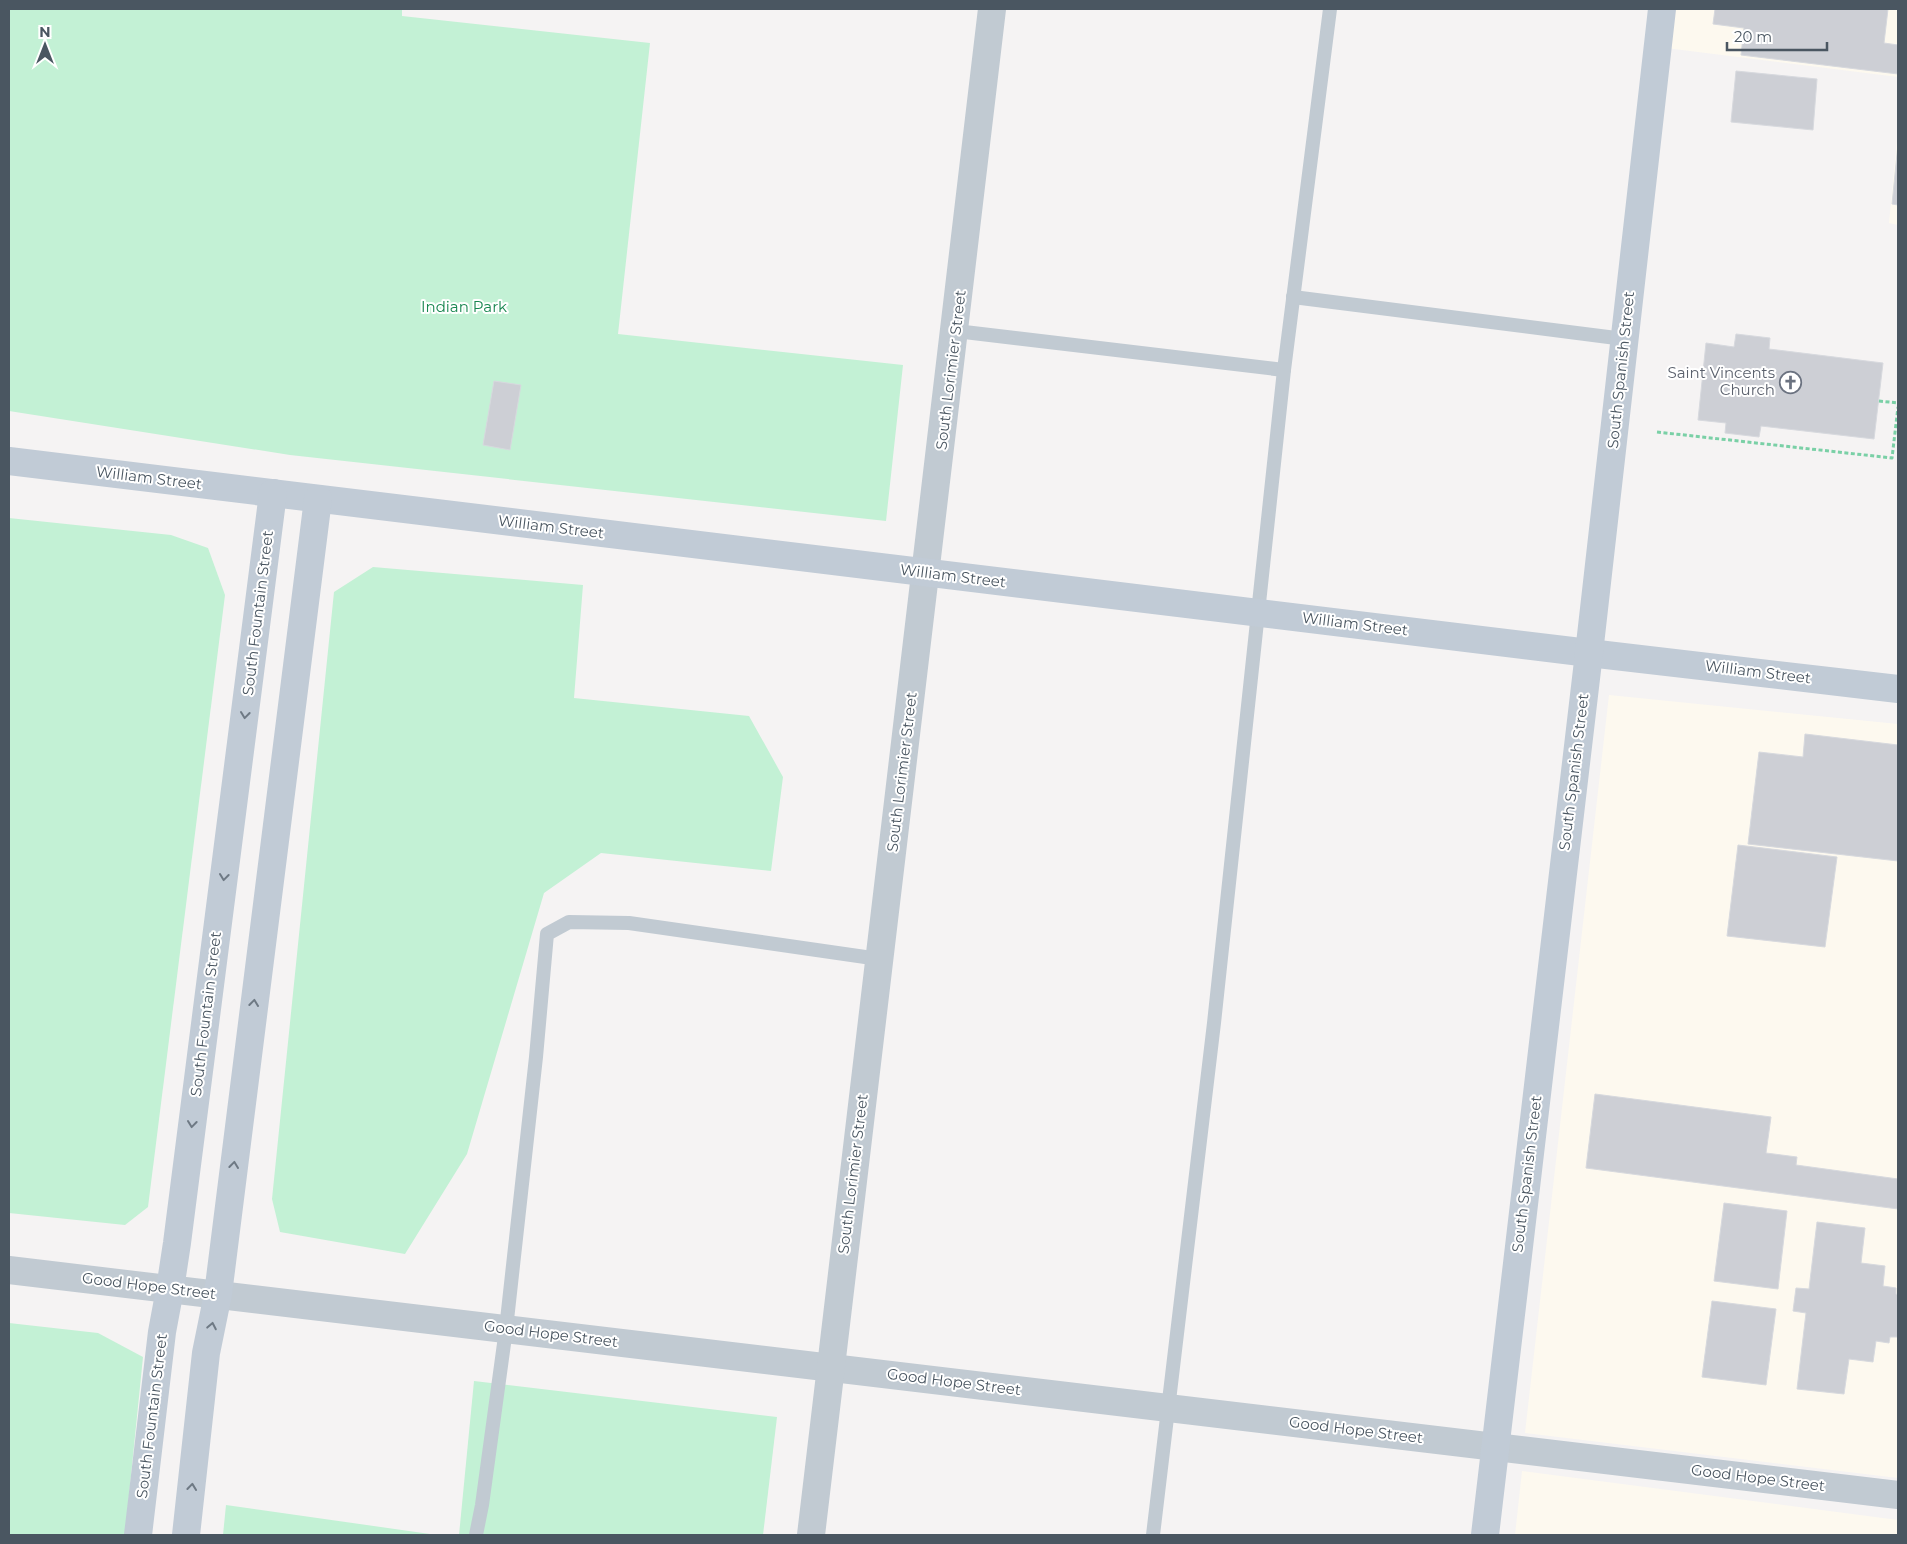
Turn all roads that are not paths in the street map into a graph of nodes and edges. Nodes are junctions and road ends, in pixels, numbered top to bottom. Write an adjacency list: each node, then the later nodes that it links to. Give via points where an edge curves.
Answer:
1 (992, 9): 5 (street, South Lorimier Street)
2 (1330, 9): 4 (lane)
3 (1662, 9): 6 (street, South Spanish Street)
4 (1293, 297): 6 (lane); 7 (lane)
5 (956, 331): 7 (lane); 11 (street, South Lorimier Street)
6 (1624, 340): 13 (street, South Spanish Street)
7 (1284, 370): 12 (lane)
8 (9, 462): 9 (street, William Street)
9 (273, 493): 10 (street, William Street); 17 (street, South Fountain Street, one-way to 17)
10 (318, 499): 11 (street, William Street); 18 (street, one-way to 10)
11 (926, 572): 12 (street, William Street); 15 (street, South Lorimier Street)
12 (1257, 612): 13 (street, William Street); 21 (lane)
13 (1589, 653): 14 (street, William Street); 22 (street, South Spanish Street)
14 (1898, 689)
15 (879, 959): 19 (lane, via 629,923 570,922 547,934); 20 (street, South Lorimier Street)
16 (9, 1270): 17 (street, Good Hope Street)
17 (170, 1289): 18 (street, Good Hope Street); 24 (street, South Fountain Street)
18 (218, 1294): 19 (street, Good Hope Street); 25 (street, one-way to 18, via 206,1353)
19 (506, 1329): 20 (street, Good Hope Street); 26 (lane)
20 (830, 1368): 21 (street, Good Hope Street); 27 (street, South Lorimier Street)
21 (1170, 1408): 22 (street, Good Hope Street); 28 (lane)
22 (1495, 1446): 23 (street, Good Hope Street); 29 (street, South Spanish Street)
23 (1898, 1495)
24 (138, 1535)
25 (186, 1535)
26 (476, 1535)
27 (811, 1535)
28 (1154, 1535)
29 (1485, 1535)

